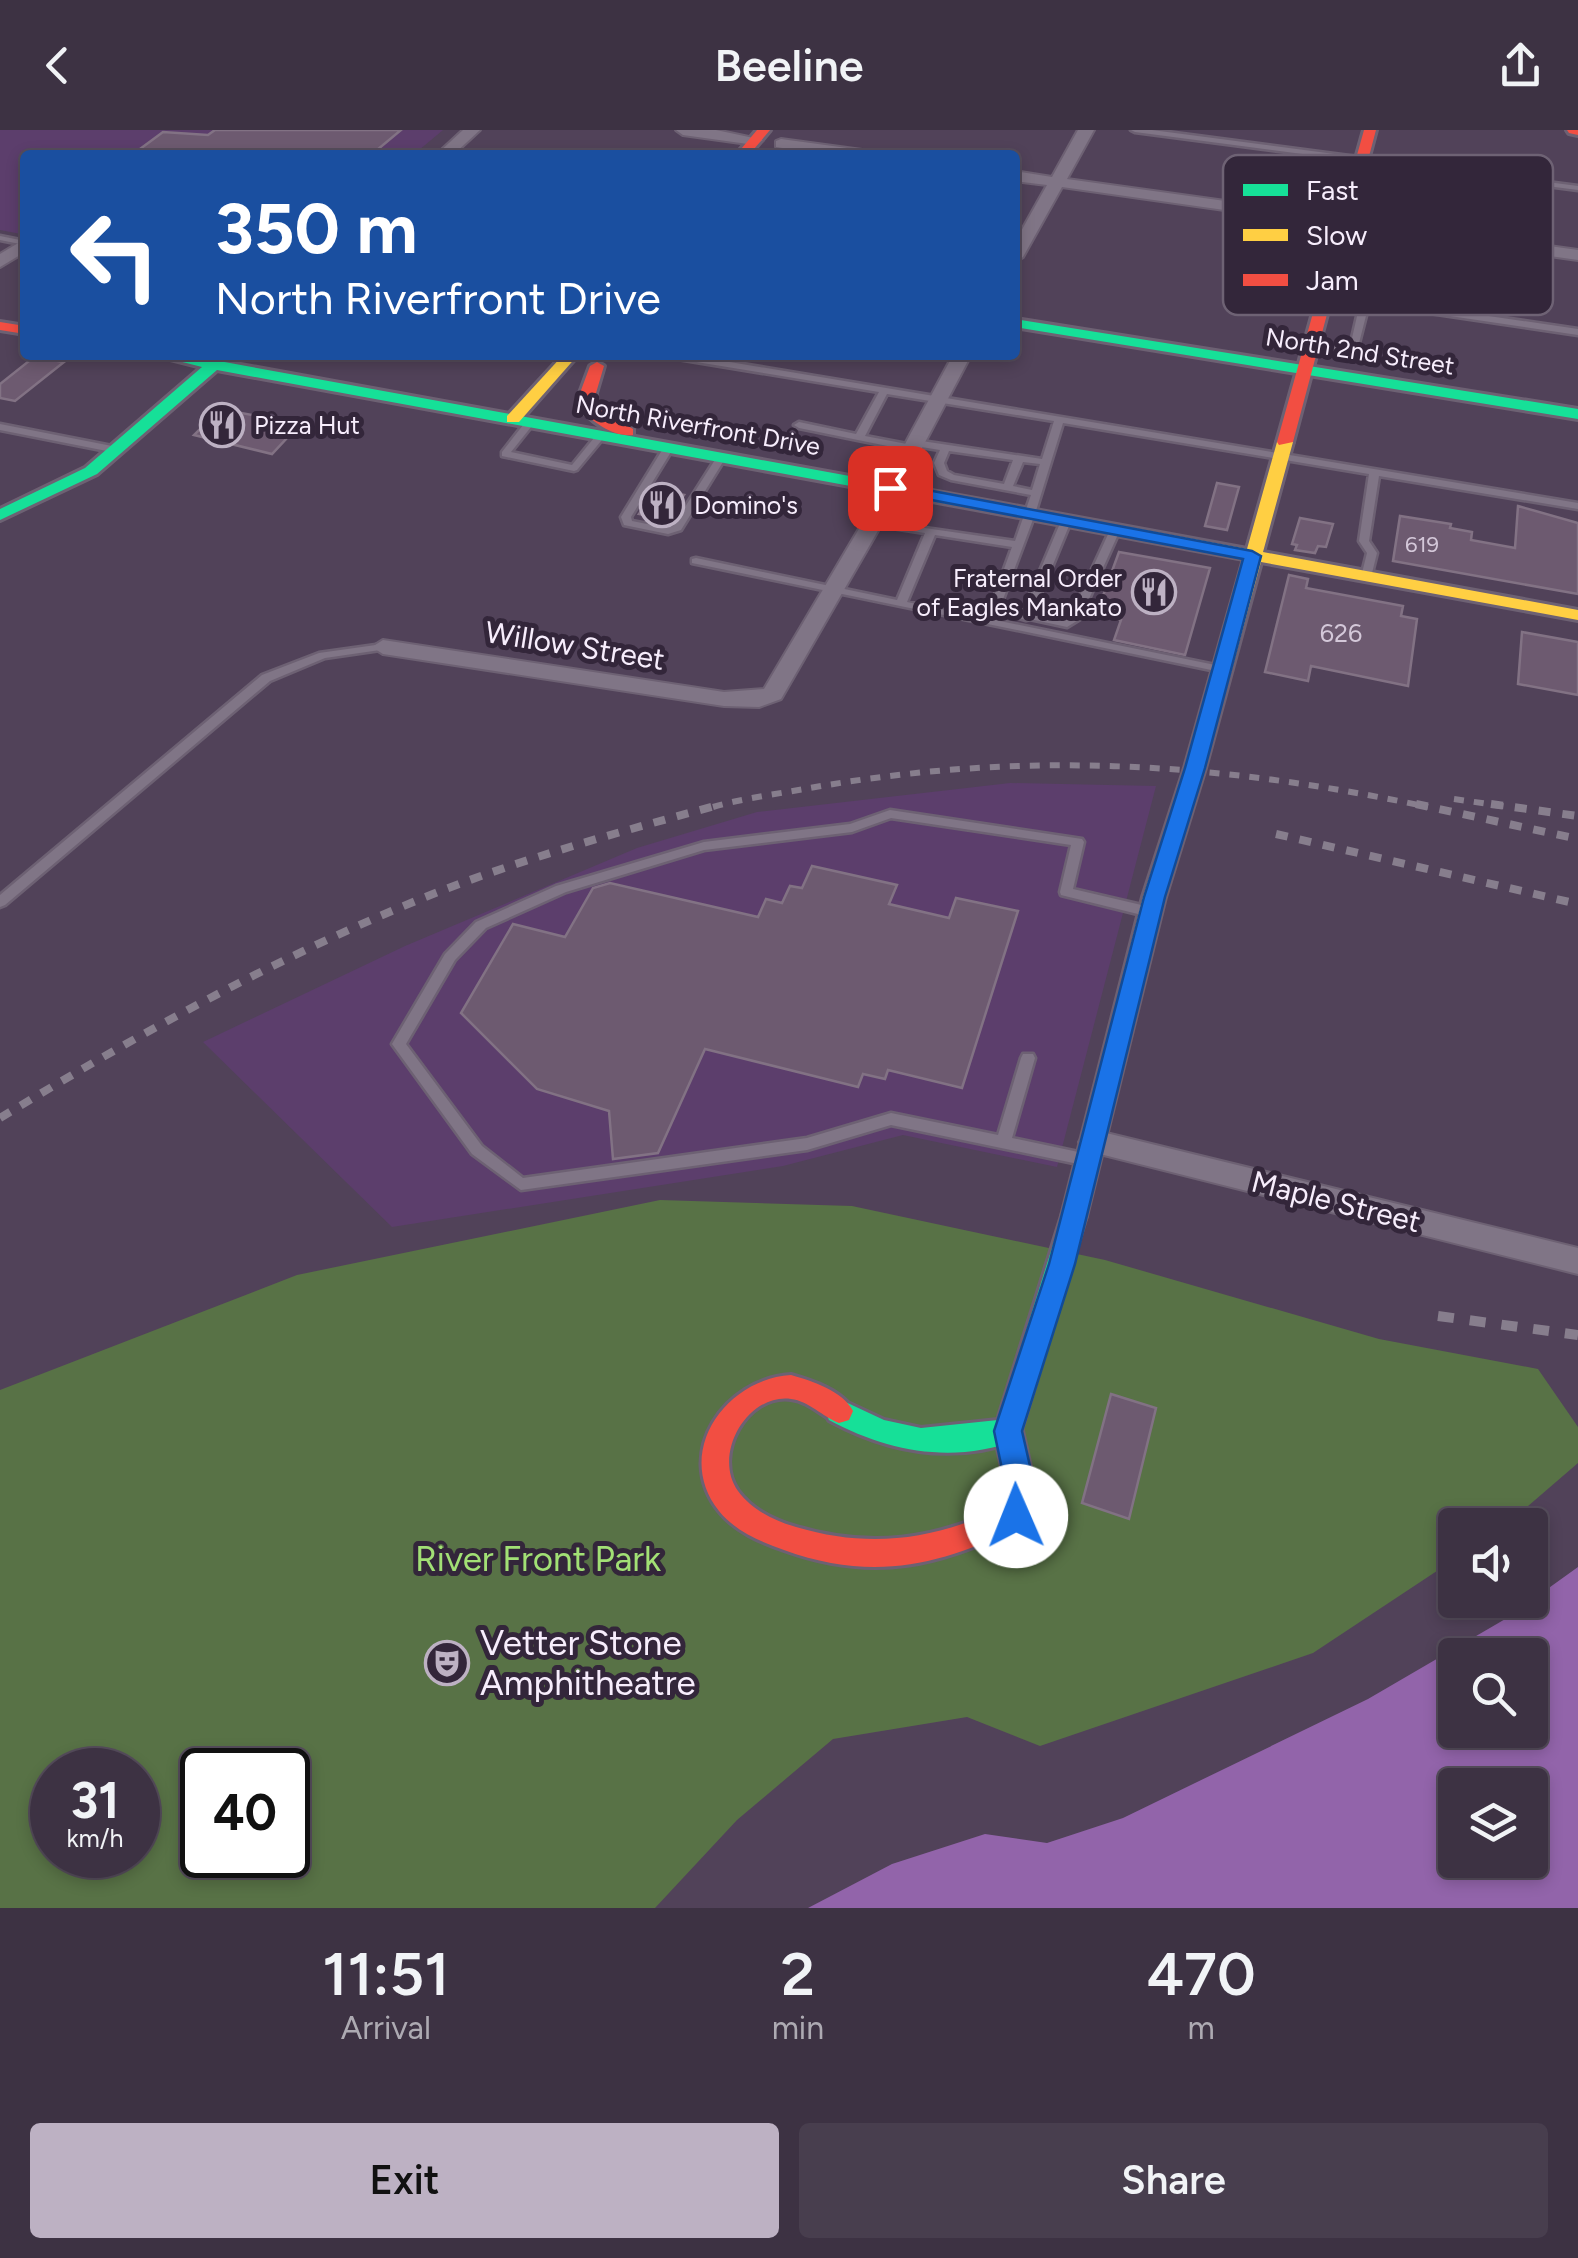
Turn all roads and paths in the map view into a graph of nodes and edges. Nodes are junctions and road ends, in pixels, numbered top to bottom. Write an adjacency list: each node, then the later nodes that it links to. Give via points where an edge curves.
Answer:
1 (472, 130): 7 (street)
2 (683, 130): 6 (street)
3 (1086, 130): 12 (street)
4 (1135, 130): 9 (lane)
5 (1370, 130): 10 (street)
6 (767, 142): 8 (street)
7 (450, 150)
8 (825, 150)
9 (1324, 155)
10 (1363, 155)
11 (1020, 177): 12 (street)
12 (1057, 182): 15 (street); 16 (street)
13 (1553, 185): 14 (lane)
14 (1578, 188)
15 (1223, 205)
16 (1020, 245)
17 (1553, 251): 18 (street)
18 (1578, 255)
19 (1319, 315): 24 (street)
20 (1361, 315): 24 (lane, via 1354,349)
21 (1443, 315): 23 (lane)
22 (1020, 324): 24 (street, North 2nd Street)
23 (1578, 332)
24 (1307, 359): 32 (street, North 2nd Street); 46 (street)
25 (218, 360): 34 (street, North Riverfront Drive); 42 (street)
26 (568, 360): 34 (street)
27 (703, 360): 30 (lane)
28 (959, 360): 31 (street)
29 (602, 361): 34 (street); 39 (street, via 587,409 598,420)
30 (885, 389): 31 (lane); 38 (lane)
31 (938, 398): 33 (lane); 40 (street)
32 (1578, 414)
33 (1059, 420): 46 (lane); 48 (lane)
34 (529, 422): 37 (street, North Riverfront Drive); 37 (lane, via 505,454 574,468)
35 (799, 425): 38 (lane)
36 (0, 427): 42 (lane)
37 (600, 435): 39 (street, North Riverfront Drive)
38 (860, 438): 40 (lane)
39 (664, 446): 45 (street, North Riverfront Drive); 45 (lane, via 628,522 678,528)
40 (913, 446): 41 (lane); 52 (street)
41 (946, 448): 43 (lane); 49 (lane, via 943,473)
42 (118, 450): 56 (street, via 91,472)
43 (970, 452): 44 (lane); 49 (lane)
44 (994, 455): 47 (lane); 51 (lane)
45 (721, 457): 52 (street, North Riverfront Drive)
46 (1279, 458): 50 (lane); 62 (street)
47 (1020, 459): 48 (lane); 53 (lane)
48 (1044, 462): 54 (lane)
49 (963, 473): 51 (lane)
50 (1374, 474): 55 (lane); 64 (lane)
51 (986, 477): 53 (lane)
52 (890, 488): 54 (street, North Riverfront Drive); 58 (street)
53 (1007, 488): 54 (lane)
54 (1032, 503): 57 (street, North Riverfront Drive); 61 (lane)
55 (1578, 506)
56 (0, 515)
57 (1066, 521): 59 (street, North Riverfront Drive); 68 (lane)
58 (872, 522): 60 (lane); 65 (street)
59 (1115, 530): 62 (street, North Riverfront Drive); 68 (lane, via 1076,617 1066,624)
60 (931, 531): 61 (lane); 66 (lane)
61 (1018, 546): 68 (lane, via 997,602)
62 (1252, 556): 64 (street, North Riverfront Drive); 70 (street)
63 (696, 561): 65 (lane)
64 (1366, 577): 67 (street, North Riverfront Drive)
65 (834, 591): 66 (lane); 69 (street, Willow Street, via 780,684 759,700)
66 (901, 604): 70 (lane)
67 (1578, 615)
68 (1026, 617)
69 (382, 647): 71 (lane, via 324,655 266,678)
70 (1221, 669): 72 (street)
71 (0, 902)
72 (1151, 912): 74 (lane, via 1066,892 1078,842 890,814 852,828 704,846 561,889 481,925 450,957 399,1044 477,1150 521,1184 807,1144 891,1119); 75 (street)
73 (1028, 1058): 74 (lane)
74 (1004, 1141): 75 (lane)
75 (1091, 1151): 76 (street, Maple Street); 77 (street)
76 (1578, 1261)
77 (1008, 1431): 77 (street, via 910,1442 871,1431 798,1388 762,1391 742,1403 722,1430 717,1460 726,1498 755,1523 846,1555 900,1556 983,1533 1016,1516 1020,1488)

